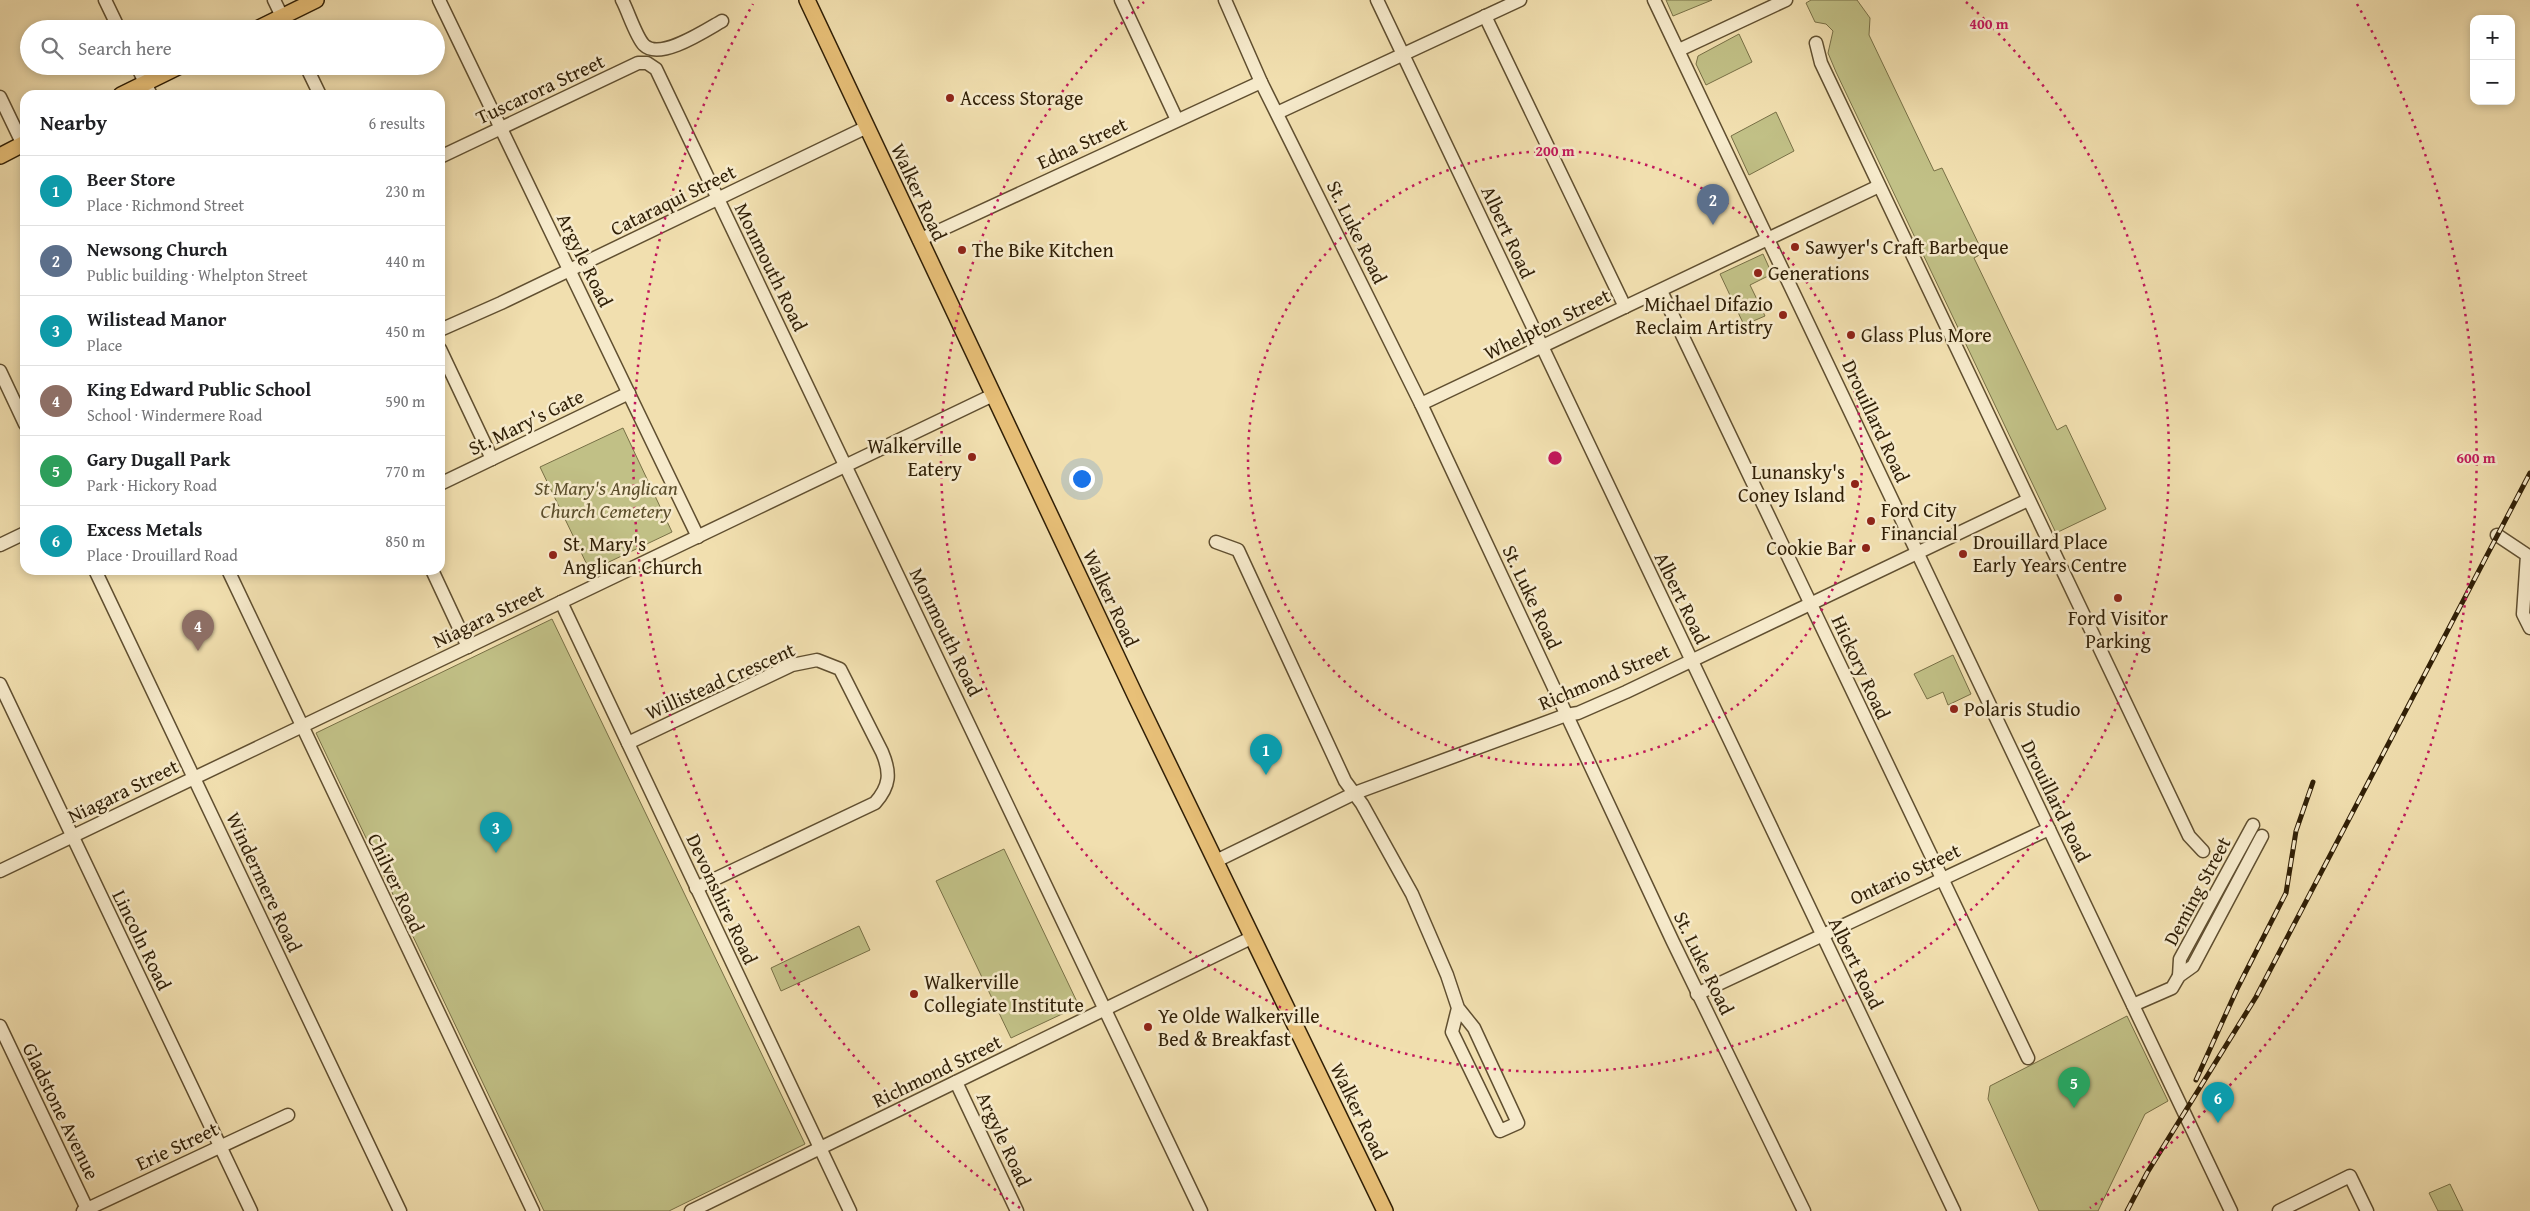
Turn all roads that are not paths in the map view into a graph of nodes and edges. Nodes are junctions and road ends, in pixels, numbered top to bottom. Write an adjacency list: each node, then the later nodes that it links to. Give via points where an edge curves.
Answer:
1 (106, 0): 14 (street)
2 (274, 0): 15 (street)
3 (316, 0): 16 (main road)
4 (439, 0): 31 (street, Argyle Road)
5 (622, 0): 17 (street, via 644,45 652,50 664,51)
6 (807, 0): 32 (main road, Walker Road)
7 (1121, 0): 30 (street)
8 (1225, 0): 25 (street, St. Luke Road)
9 (1377, 0): 20 (street, Albert Road)
10 (1520, 0): 13 (street)
11 (1654, 0): 19 (street, Drouillard Road)
12 (1786, 0): 19 (street)
13 (1485, 16): 20 (street); 43 (street)
14 (115, 20)
15 (284, 20)
16 (289, 20)
17 (722, 21)
18 (1816, 42): 37 (street, via 1820,63)
19 (1680, 50): 39 (street, Drouillard Road)
20 (1403, 53): 29 (street); 45 (street, Albert Road)
21 (656, 70): 31 (street, Tuscarora Street, via 647,63 638,63); 38 (street, Monmouth Road)
22 (141, 75): 26 (street)
23 (167, 75): 26 (main road)
24 (310, 75): 27 (street)
25 (1261, 82): 29 (street, St. Luke Road); 30 (street, Edna Street)
26 (148, 89)
27 (318, 90)
28 (0, 97): 33 (street)
29 (1277, 113): 50 (street, St. Luke Road)
30 (1177, 120): 40 (street, Edna Street)
31 (501, 128): 35 (street, Tuscarora Street); 41 (street, Argyle Road)
32 (867, 128): 38 (street, Cataraqui Street); 40 (main road, Walker Road)
33 (20, 138)
34 (20, 148): 36 (main road)
35 (445, 155)
36 (0, 156)
37 (1879, 186): 39 (street, Whelpton Street); 55 (street)
38 (718, 199): 41 (street, Cataraqui Street); 53 (street, Monmouth Road)
39 (1768, 238): 42 (street, Whelpton Street); 61 (street, Drouillard Road)
40 (919, 240): 49 (main road, Walker Road)
41 (570, 271): 44 (street, Cataraqui Street); 48 (street, Argyle Road)
42 (1661, 291): 43 (street, Whelpton Street); 66 (street, Hickory Road)
43 (1625, 307): 45 (street, Whelpton Street)
44 (445, 328)
45 (1542, 347): 50 (street, Whelpton Street); 69 (street, Albert Road)
46 (445, 360): 52 (street)
47 (0, 371): 51 (street)
48 (629, 393): 52 (street, St. Mary's Gate); 58 (street, Argyle Road)
49 (993, 396): 53 (street, Niagara Street); 81 (main road, Walker Road)
50 (1421, 404): 71 (street, St. Luke Road)
51 (20, 413)
52 (492, 459): 54 (street, St. Mary's Gate)
53 (845, 465): 58 (street, Niagara Street); 91 (street, Monmouth Road)
54 (445, 482)
55 (2028, 500): 61 (street, Richmond Street); 80 (street, via 2189,836)
56 (20, 535): 60 (street)
57 (2497, 535): 67 (street, via 2527,555 2523,614)
58 (698, 537): 65 (street, Niagara Street)
59 (1216, 542): 75 (street, via 1238,550 1345,781)
60 (0, 545)
61 (1918, 553): 66 (street, Richmond Street); 77 (street, Drouillard Road)
62 (97, 575): 74 (street, Windermere Road)
63 (230, 575): 72 (street, Chilver Road)
64 (434, 575): 68 (street)
65 (561, 602): 68 (street, Niagara Street); 73 (street, Devonshire Road)
66 (1810, 604): 69 (street, Richmond Street); 83 (street, Hickory Road)
67 (2530, 628)
68 (468, 647): 72 (street, Niagara Street)
69 (1691, 659): 71 (street, Richmond Street, via 1626,692); 85 (street, Albert Road)
70 (0, 684): 78 (street, Lincoln Road)
71 (1566, 715): 75 (street, Richmond Street); 88 (street, St. Luke Road)
72 (302, 726): 74 (street, Niagara Street); 102 (street, Chilver Road)
73 (628, 743): 84 (street, Devonshire Road); 84 (street, Willistead Crescent, via 792,665 817,660 840,669 882,752 889,780 875,803)
74 (194, 778): 78 (street, Niagara Street); 101 (street, Windermere Road)
75 (1356, 793): 81 (street, Richmond Street); 90 (street, via 1412,894)
76 (2253, 825): 87 (street, Deming Street, via 2180,959)
77 (2048, 829): 83 (street, Ontario Street); 89 (street, Drouillard Road)
78 (72, 836): 82 (street, Niagara Street); 96 (street, Lincoln Road)
79 (2262, 836): 87 (street, Deming Street, via 2193,966)
80 (2203, 851)
81 (1216, 861): 86 (main road, Walker Road)
82 (0, 871)
83 (1941, 878): 85 (street, Ontario Street); 93 (street, Hickory Road)
84 (696, 888): 97 (street, Devonshire Road)
85 (1821, 934): 88 (street, Ontario Street); 109 (street, Albert Road)
86 (1253, 937): 91 (street, Richmond Street); 107 (main road, Walker Road)
87 (2179, 976): 89 (street, Deming Street, via 2172,988)
88 (1698, 994): 108 (street, St. Luke Road)
89 (2133, 1005): 110 (street, Drouillard Road)
90 (1458, 1008): 90 (street, via 1474,1028 1518,1123 1500,1131 1452,1032)
91 (1106, 1009): 94 (street, Richmond Street); 106 (street, Monmouth Road)
92 (0, 1026): 99 (street, Gladstone Avenue)
93 (2028, 1058)
94 (956, 1082): 97 (street, Richmond Street); 105 (street, Argyle Road)
95 (288, 1115): 96 (street, Erie Street)
96 (220, 1146): 99 (street, Erie Street); 100 (street, Lincoln Road)
97 (821, 1148): 98 (street, Richmond Street); 104 (street, Devonshire Road)
98 (717, 1205): 103 (street, Richmond Street)
99 (86, 1210)
100 (251, 1211)
101 (400, 1211)
102 (533, 1211)
103 (691, 1211)
104 (850, 1211)
105 (1017, 1211)
106 (1201, 1211)
107 (1385, 1211)
108 (1804, 1211)
109 (1954, 1211)
110 (2232, 1211)
111 (2279, 1211): 112 (street, via 2350,1176)
112 (2367, 1211)

